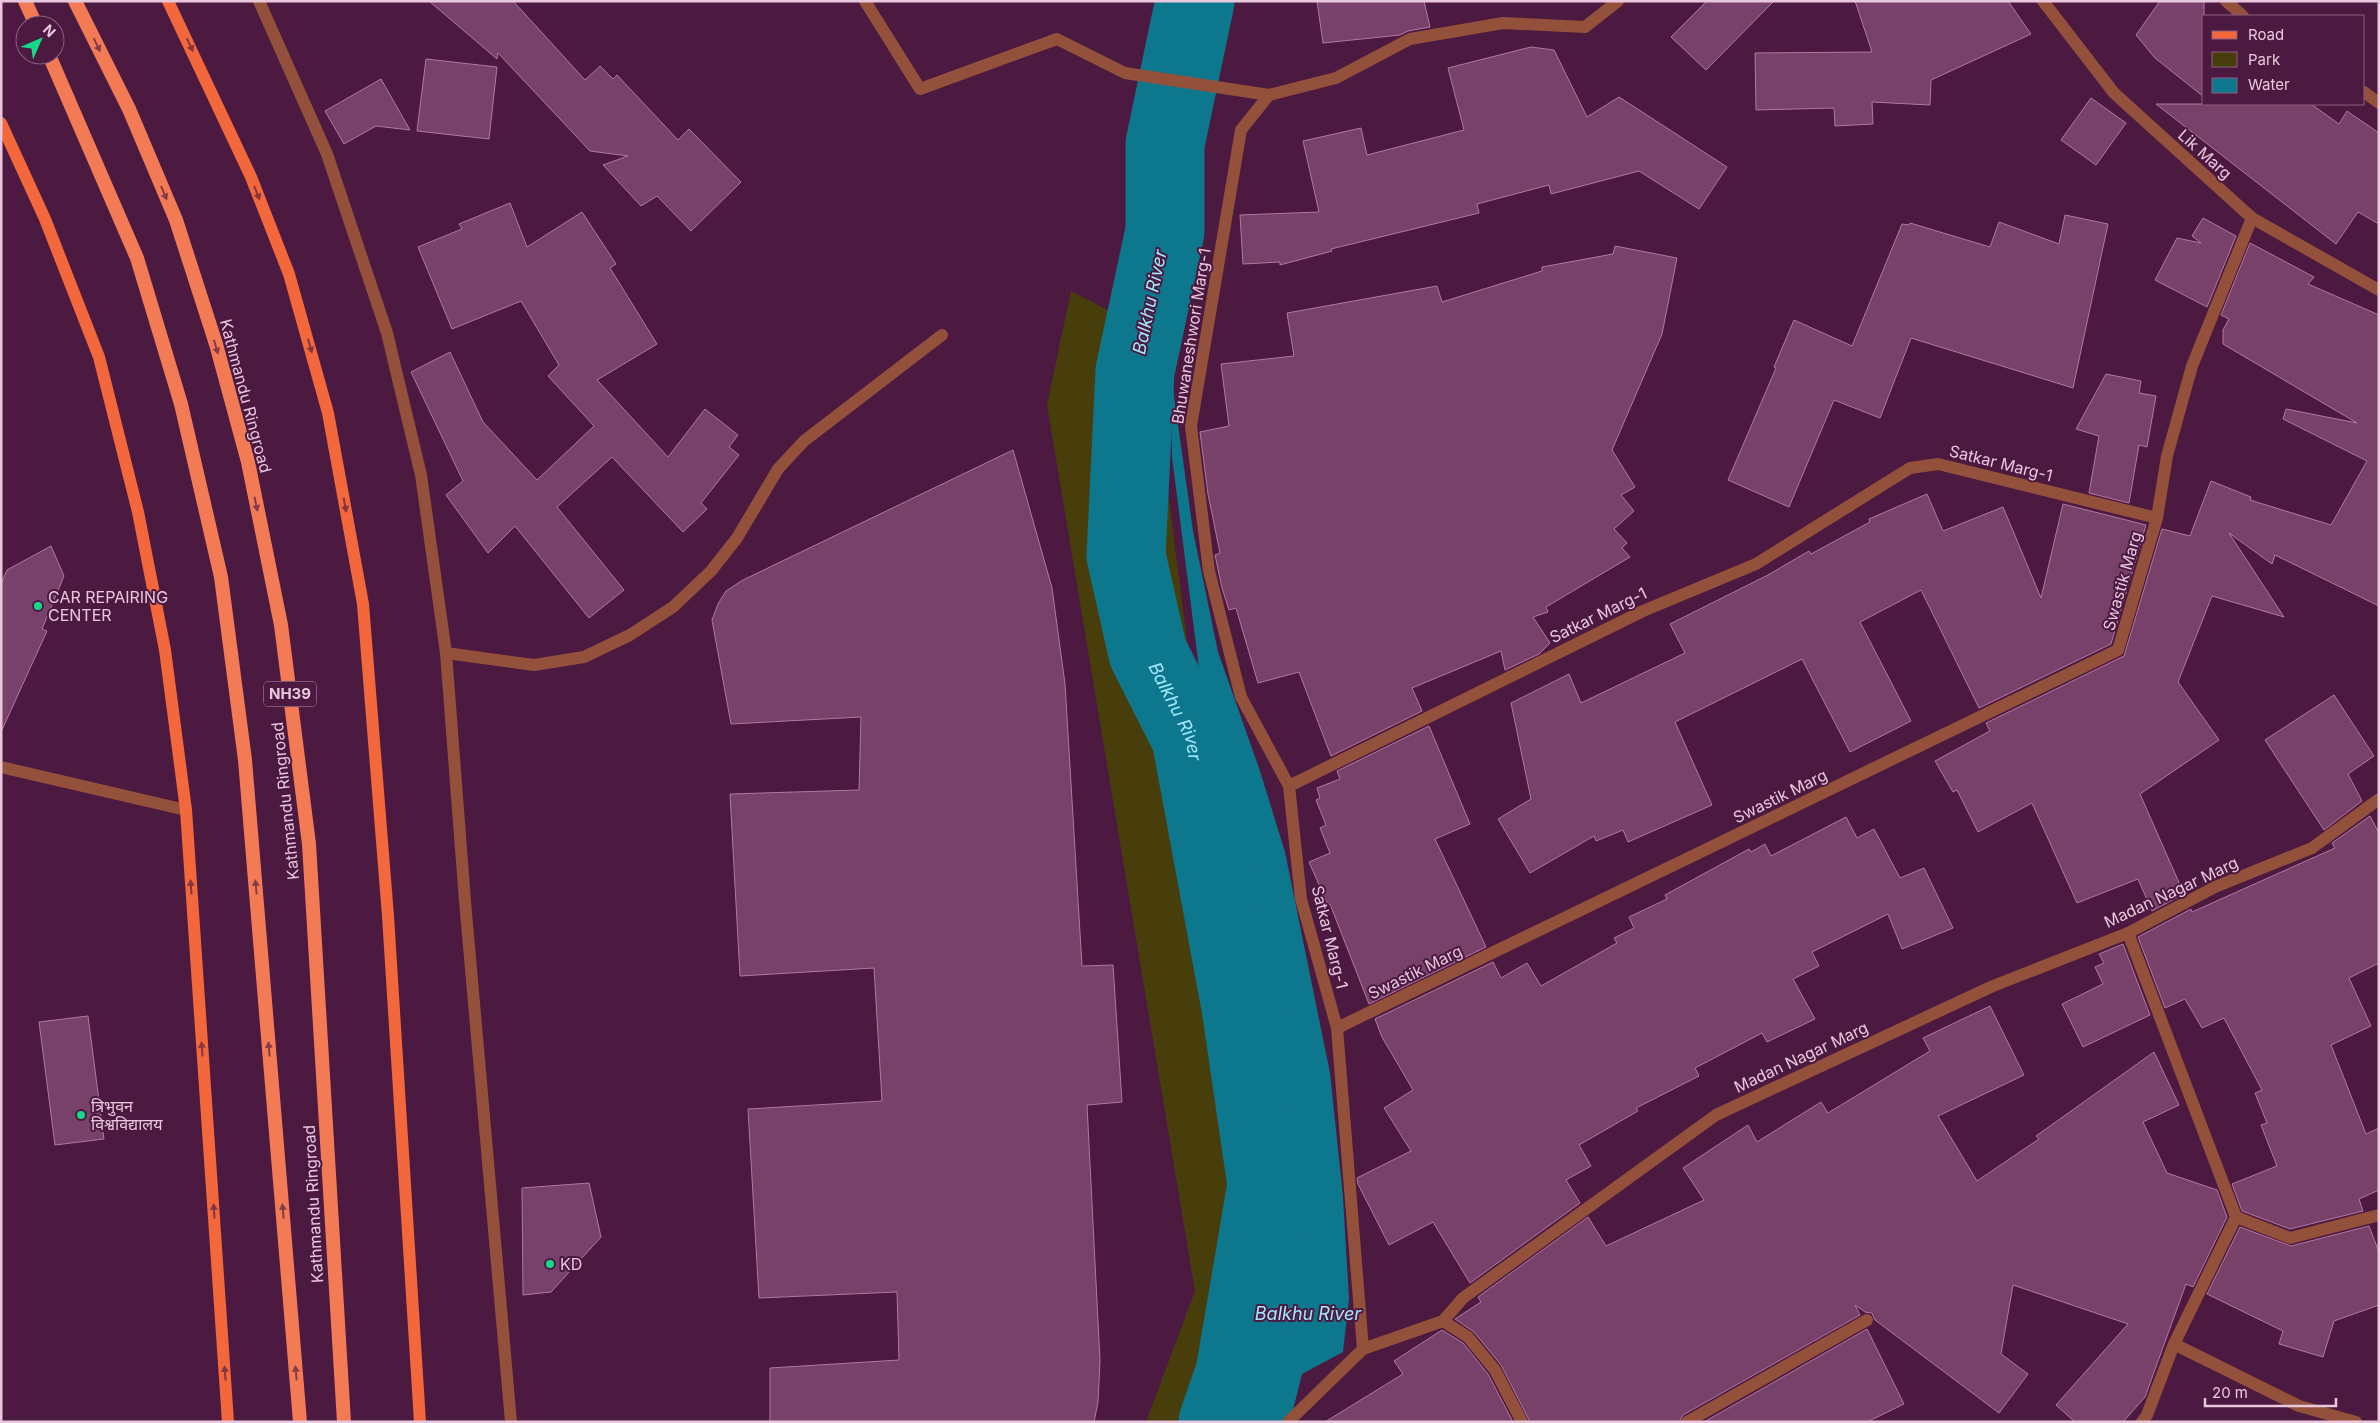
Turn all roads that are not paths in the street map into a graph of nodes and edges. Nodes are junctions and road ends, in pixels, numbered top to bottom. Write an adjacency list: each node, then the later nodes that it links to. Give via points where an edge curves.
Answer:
1 (25, 1): 9 (highway)
2 (75, 1): 36 (highway, Kathmandu Ringroad / NH39, one-way to 36, via 128,109 176,220 216,344 248,462 281,625 309,844)
3 (168, 1): 37 (main road, one-way to 37, via 250,176 290,274 328,413 363,604 388,916)
4 (260, 1): 20 (street, via 327,154 387,333 421,475)
5 (865, 1): 13 (street, via 920,89 1057,39 1125,73)
6 (1618, 1): 13 (street, via 1585,27 1503,23 1410,39 1336,78)
7 (2043, 1): 16 (street, Lik Marg, via 2114,93)
8 (2226, 1): 10 (street)
9 (31, 15)
10 (2242, 15)
11 (53, 65): 35 (highway, Kathmandu Ringroad, one-way to 11, via 245,760 221,577 181,404 137,258)
12 (2365, 93): 14 (street)
13 (1269, 95): 22 (street, Bhuwaneshwori Marg-1, via 1241,130 1191,426 1209,571 1241,697)
14 (2379, 103)
15 (1, 123): 24 (main road, via 45,219 99,357 138,512 165,650)
16 (2252, 218): 17 (street, Lik Marg); 19 (street, Swastik Marg, via 2192,366 2167,456)
17 (2379, 290)
18 (942, 335): 20 (street, via 804,441 778,468 737,538 711,571 673,607 584,657 534,665)
19 (2157, 518): 22 (street, Satkar Marg-1, via 1938,464 1910,468 1756,564 1643,610); 26 (street, Swastik Marg, via 2118,650)
20 (446, 653): 38 (street)
21 (1, 767): 24 (street)
22 (1289, 786): 26 (street, Satkar Marg-1, via 1301,899)
23 (2379, 800): 25 (street, Madan Nagar Marg, via 2312,848 2215,887)
24 (186, 810): 34 (main road, one-way to 24)
25 (2128, 933): 28 (street); 30 (street, Madan Nagar Marg, via 1993,986 1716,1115 1463,1298)
26 (1338, 1028): 32 (street)
27 (2379, 1216): 28 (street, via 2290,1238)
28 (2236, 1217): 31 (street)
29 (1867, 1320): 40 (street)
30 (1444, 1321): 32 (street); 39 (street, via 1468,1337 1495,1370)
31 (2174, 1344): 41 (street); 42 (street, via 2299,1406)
32 (1363, 1349): 33 (street)
33 (1292, 1418)
34 (228, 1422)
35 (300, 1422)
36 (344, 1422)
37 (420, 1422)
38 (511, 1422)
39 (1522, 1422)
40 (1687, 1422)
41 (2142, 1422)
42 (2356, 1422)

